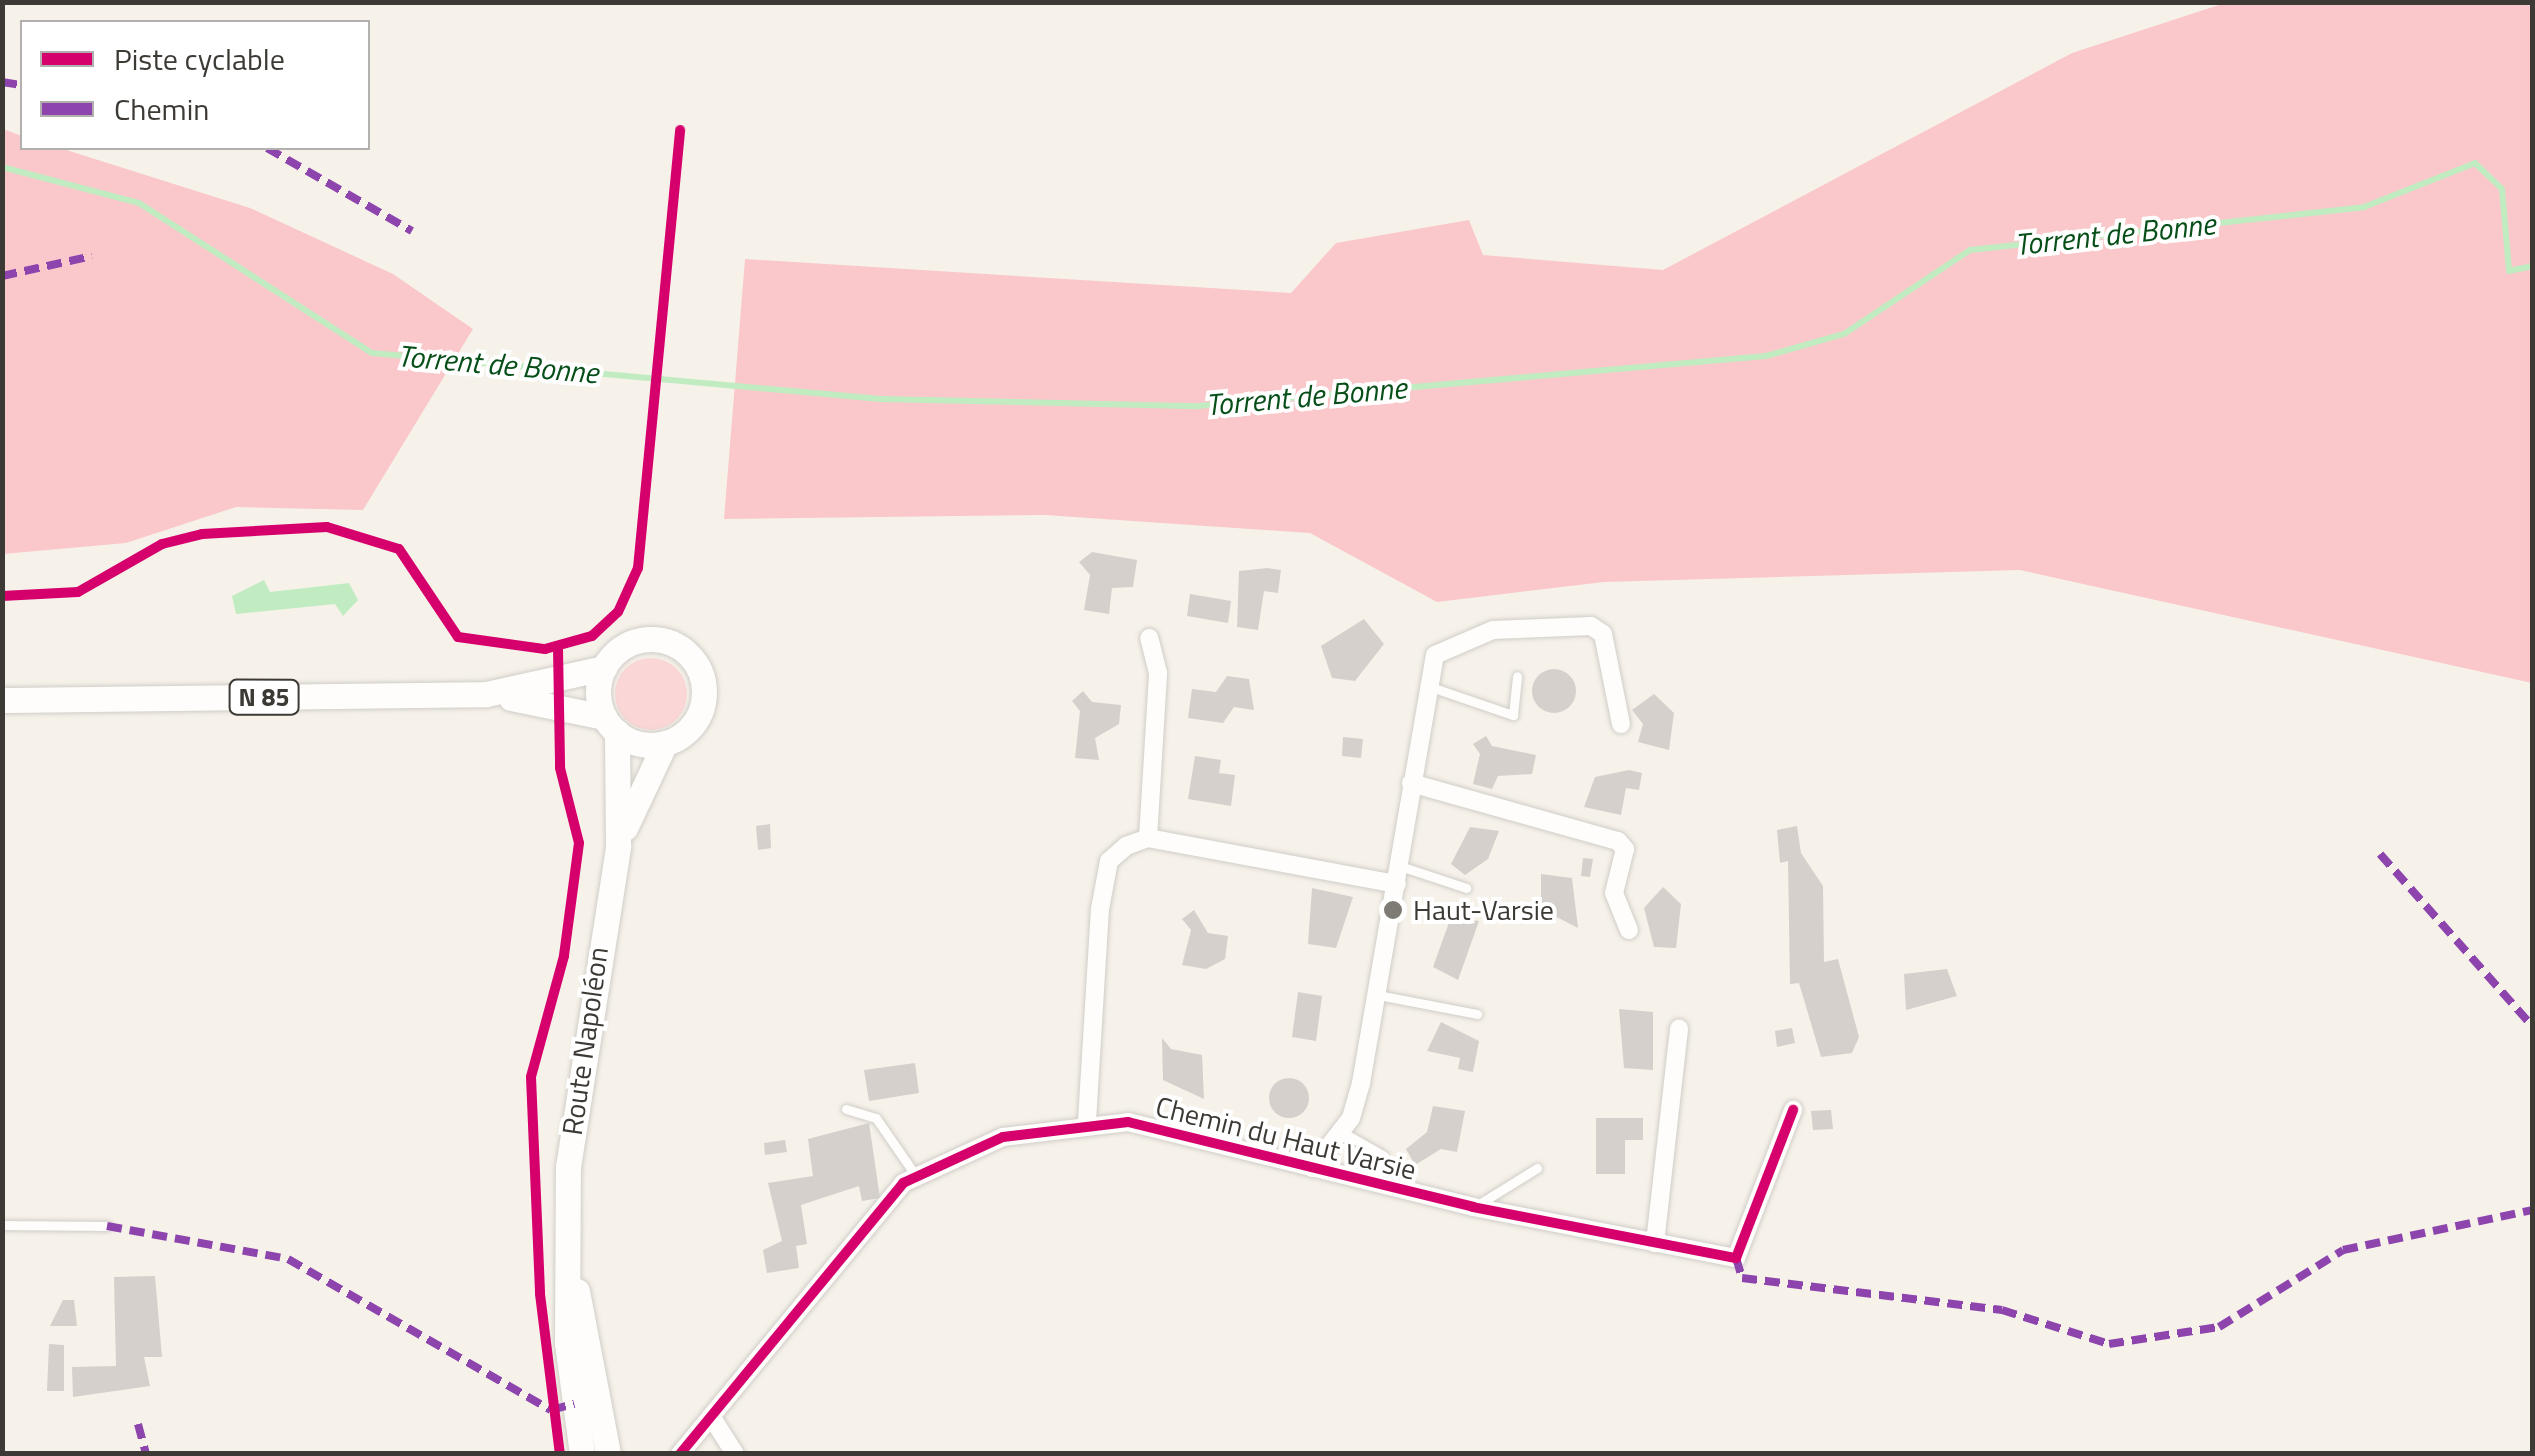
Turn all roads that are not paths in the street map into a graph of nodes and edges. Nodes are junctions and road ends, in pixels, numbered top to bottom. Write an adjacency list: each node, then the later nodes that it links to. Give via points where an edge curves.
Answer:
1 (1149, 638): 11 (street, via 1158,673)
2 (604, 668): 5 (main road, N 85); 7 (main road); 9 (main road, via 622,647 651,638 694,660 702,710)
3 (1516, 676): 4 (lane, via 1512,715)
4 (1428, 686): 8 (street, via 1434,655 1458,639 1590,626 1603,634); 10 (street)
5 (486, 694): 6 (main road, N 85); 7 (main road, N 85)
6 (2, 700)
7 (610, 724): 9 (main road); 12 (main road, Route Napoléon)
8 (1620, 724)
9 (665, 744): 12 (main road, Route Napoléon)
10 (1411, 783): 13 (street); 15 (street, via 1618,840 1625,849 1614,892)
11 (1148, 838): 13 (street); 21 (street, via 1108,861)
12 (618, 846): 30 (main road, Route Napoléon, via 579,1054)
13 (1399, 875): 14 (lane); 16 (street)
14 (1466, 888)
15 (1629, 930)
16 (1378, 994): 17 (lane); 22 (street)
17 (1478, 1014)
18 (1678, 1028): 31 (street)
19 (846, 1108): 26 (lane, via 876,1118)
20 (1794, 1110): 31 (street, Chemin du Haut Varsie, via 1736,1258)
21 (1087, 1120): 24 (street, Chemin du Haut Varsie, via 1128,1122); 26 (street, Chemin du Haut Varsie, via 1003,1138)
22 (1342, 1132): 23 (lane); 24 (street)
23 (1384, 1156)
24 (1312, 1168): 27 (street, Chemin du Haut Varsie)
25 (1537, 1168): 27 (lane)
26 (916, 1176): 32 (street, Chemin du Haut Varsie, via 862,1227)
27 (1474, 1208): 31 (street, Chemin du Haut Varsie)
28 (2, 1225): 29 (lane)
29 (107, 1226)
30 (568, 1237): 33 (main road, via 574,1404); 34 (main road)
31 (1654, 1243)
32 (711, 1416): 35 (street, Chemin du Haut Varsie); 36 (street)
33 (586, 1454)
34 (608, 1454)
35 (680, 1454)
36 (735, 1454)

